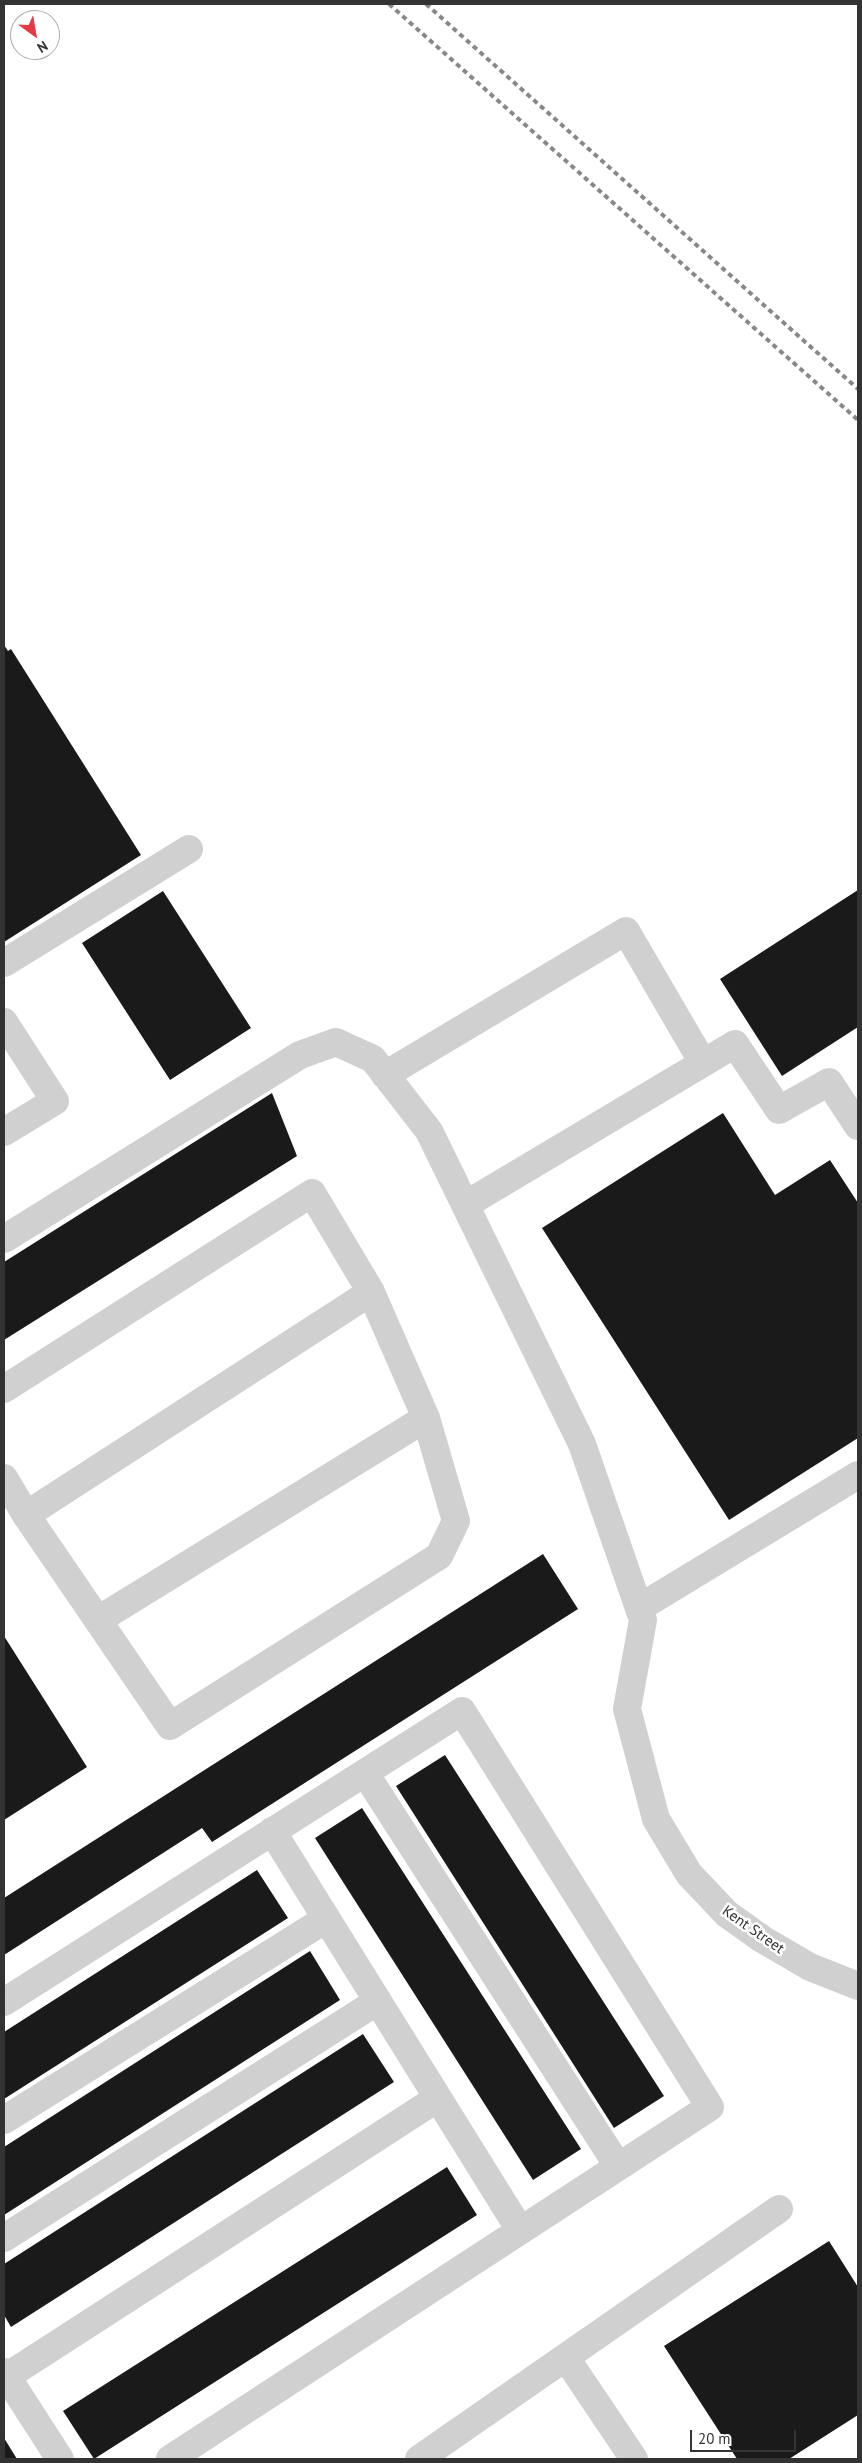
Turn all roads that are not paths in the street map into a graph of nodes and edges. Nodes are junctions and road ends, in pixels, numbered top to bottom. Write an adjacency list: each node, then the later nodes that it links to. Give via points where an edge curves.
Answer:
1 (189, 849): 2 (street)
2 (4, 963)
3 (4, 1022): 7 (street, via 55,1100)
4 (702, 1063): 5 (street, via 626,931); 6 (street, via 735,1044 779,1110 829,1082); 8 (street)
5 (385, 1075): 8 (street, Kent Street, via 429,1131); 9 (street, Kent Street, via 373,1058 336,1042 300,1055)
6 (858, 1126)
7 (4, 1132)
8 (465, 1205): 16 (street, Kent Street, via 582,1444)
9 (4, 1239)
10 (371, 1292): 11 (street, via 312,1192); 12 (street); 15 (street)
11 (4, 1389)
12 (426, 1418): 17 (street); 17 (street, via 456,1521 439,1556 170,1726)
13 (858, 1475): 16 (street)
14 (4, 1478): 15 (street)
15 (26, 1515): 17 (street)
16 (639, 1608): 21 (street, Kent Street, via 643,1620 627,1709 656,1819 690,1874 727,1914 810,1967)
17 (98, 1620)
18 (365, 1772): 19 (street); 26 (street); 26 (street, via 462,1711 710,2107)
19 (272, 1831): 20 (street); 23 (street)
20 (326, 1919): 22 (street); 25 (street)
21 (858, 1986)
22 (378, 2001): 24 (street); 29 (street)
23 (4, 2002)
24 (438, 2098): 28 (street); 31 (street)
25 (4, 2120)
26 (618, 2166): 28 (street)
27 (779, 2209): 30 (street)
28 (520, 2230): 33 (street)
29 (4, 2238)
30 (566, 2358): 34 (street); 35 (street)
31 (5, 2374): 32 (street)
32 (60, 2459)
33 (170, 2459)
34 (419, 2459)
35 (634, 2459)

